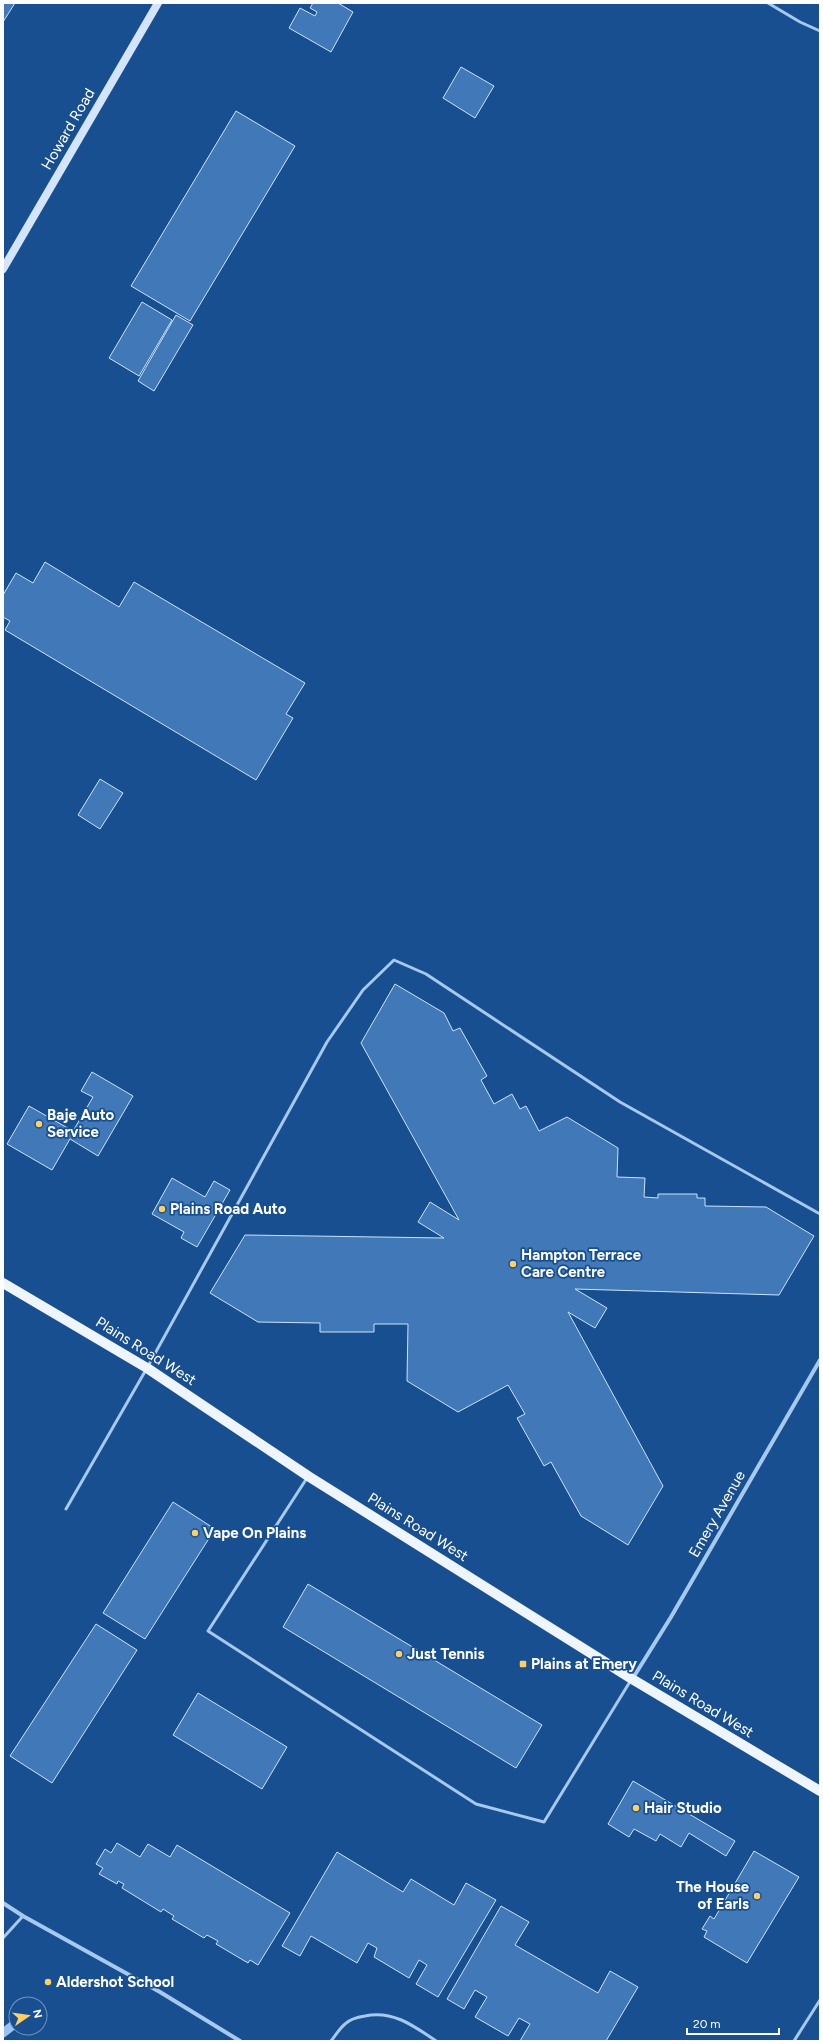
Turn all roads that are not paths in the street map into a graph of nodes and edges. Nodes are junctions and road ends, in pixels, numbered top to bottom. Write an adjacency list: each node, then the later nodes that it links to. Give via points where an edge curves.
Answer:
1 (158, 3): 4 (street, Howard Road)
2 (768, 3): 3 (lane)
3 (820, 31)
4 (3, 269)
5 (820, 1214): 8 (lane, via 620,1102 426,974 394,960 363,990 327,1042)
6 (3, 1283): 8 (main road, Plains Road West)
7 (820, 1360): 11 (street, Emery Avenue)
8 (147, 1368): 9 (main road, Plains Road West); 10 (lane)
9 (308, 1476): 11 (main road, Plains Road West); 11 (lane, via 208,1631 476,1804 544,1822)
10 (66, 1509)
11 (632, 1679): 12 (main road, Plains Road West)
12 (820, 1791)
13 (3, 1903): 14 (street)
14 (23, 1916): 15 (lane); 17 (street, via 160,1992)
15 (3, 1938)
16 (820, 2000): 20 (lane)
17 (240, 2041)
18 (331, 2041): 19 (lane, via 344,2024 352,2019 374,2014 385,2014 406,2021)
19 (436, 2041)
20 (794, 2041)

